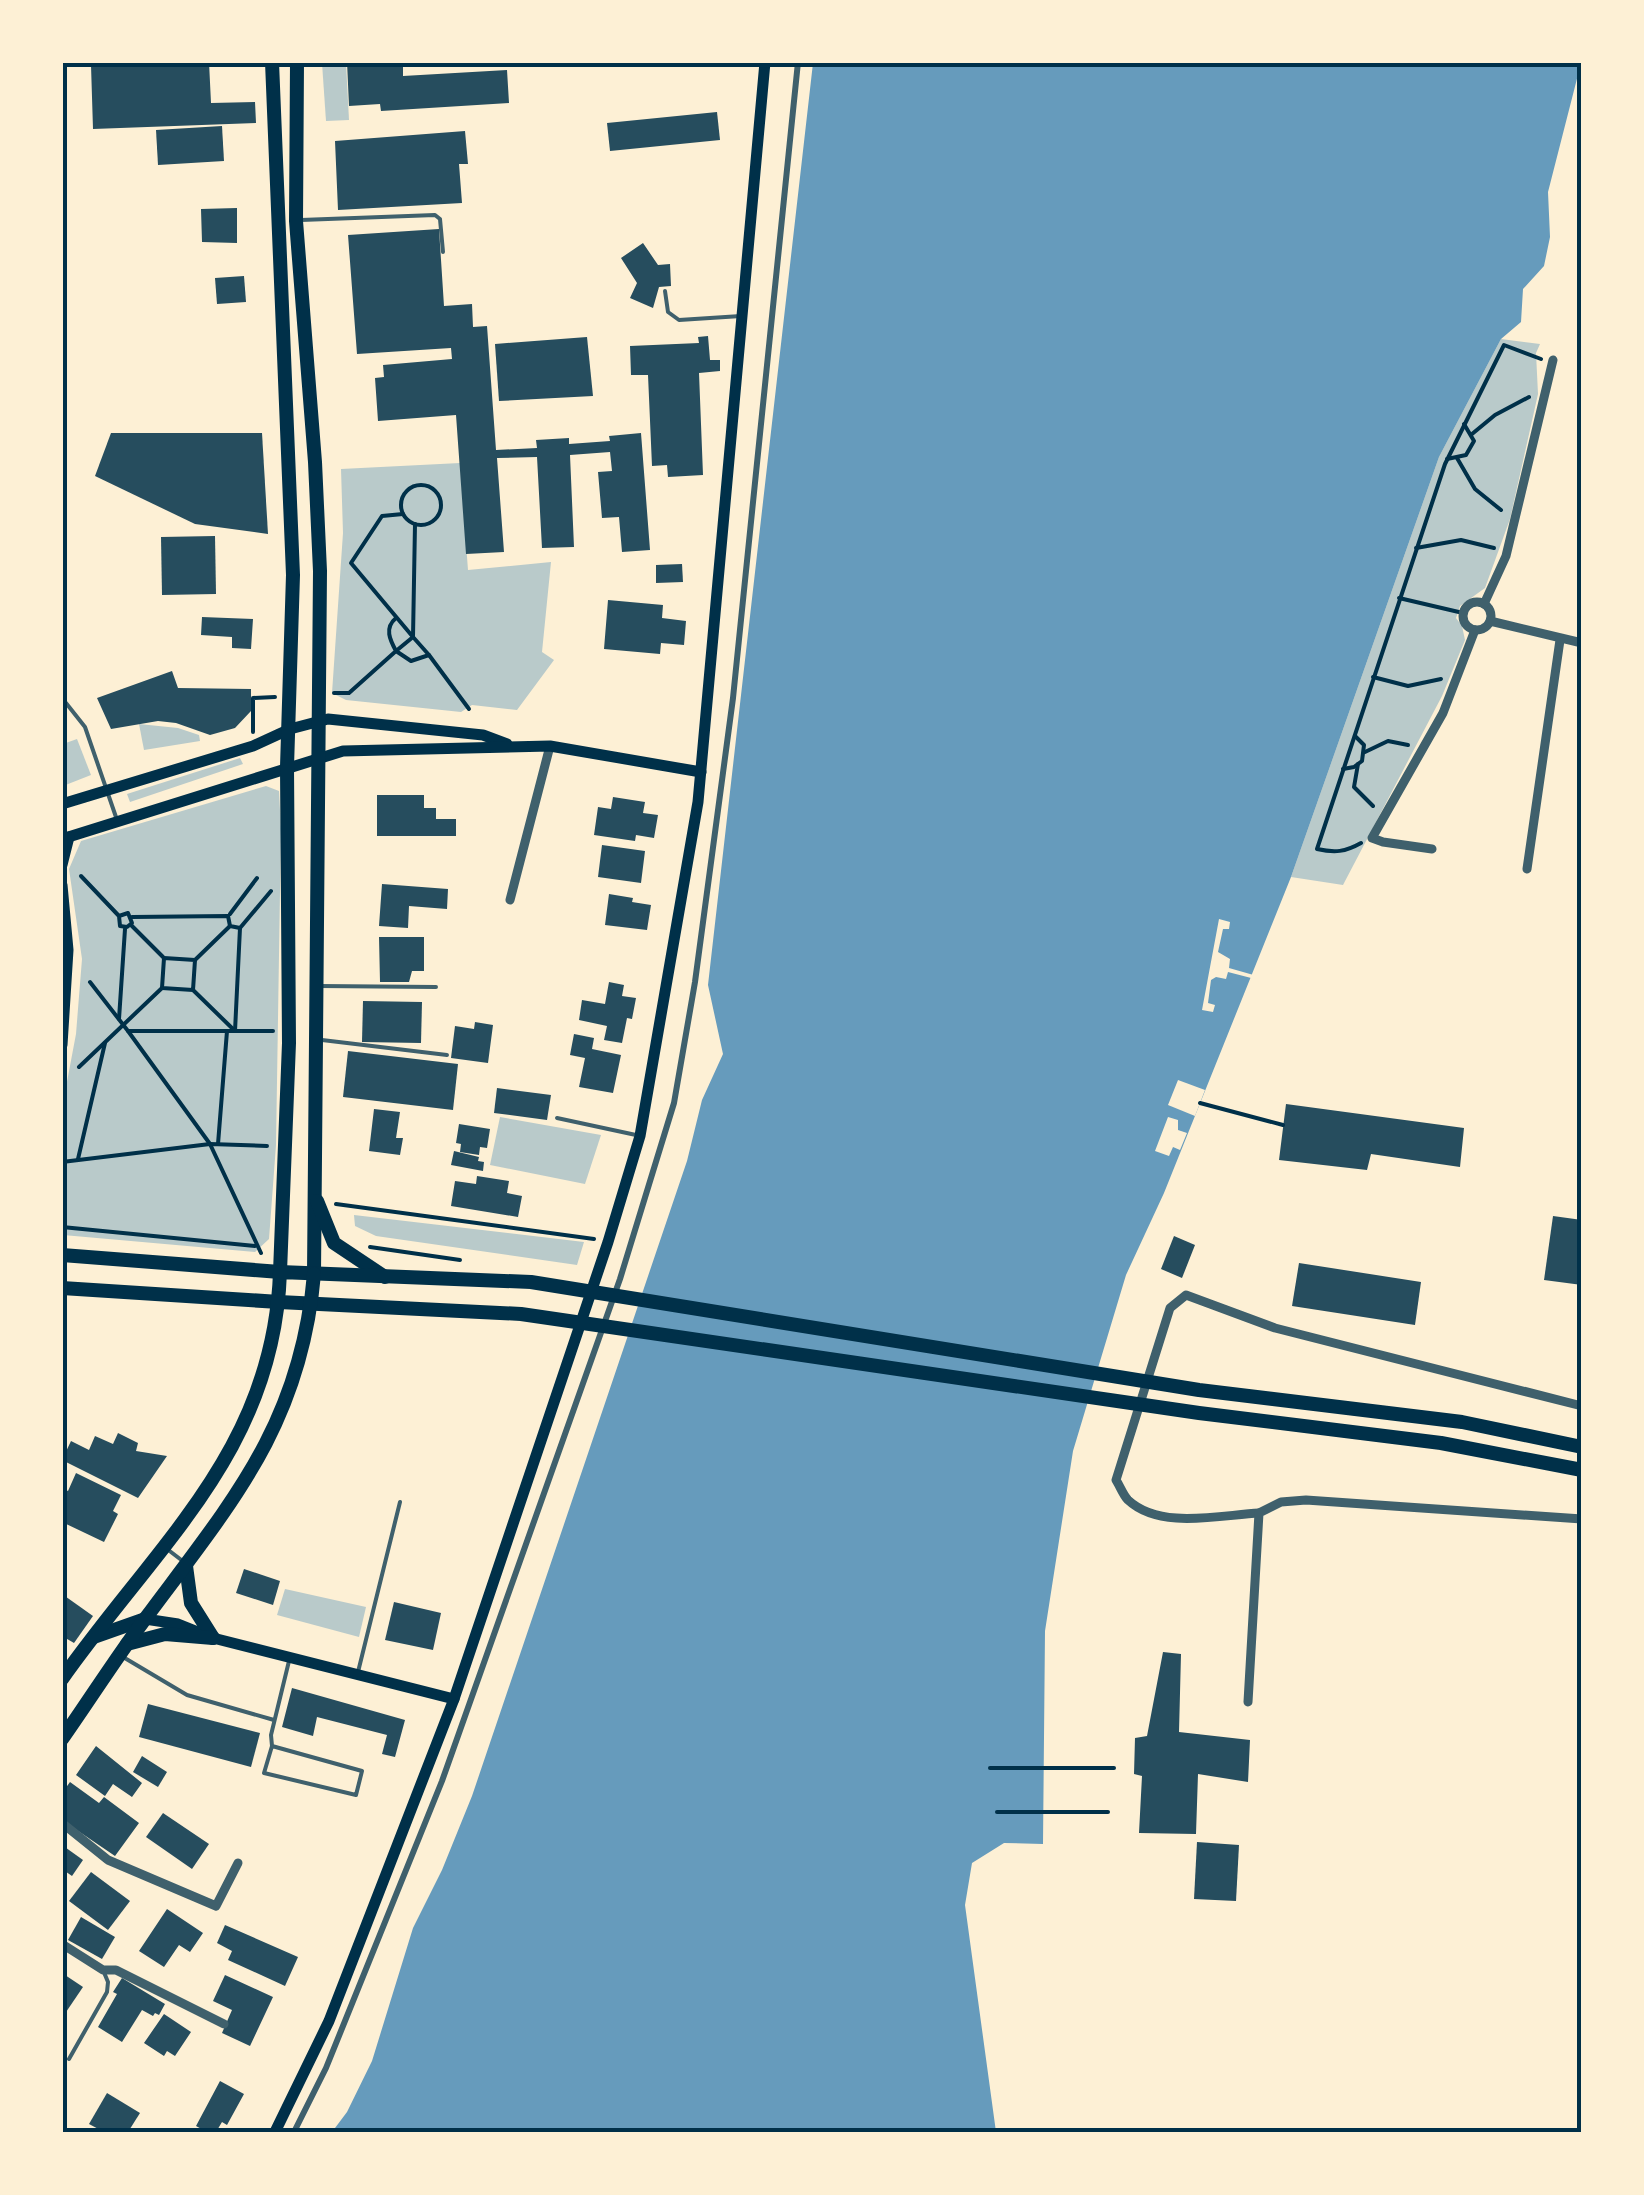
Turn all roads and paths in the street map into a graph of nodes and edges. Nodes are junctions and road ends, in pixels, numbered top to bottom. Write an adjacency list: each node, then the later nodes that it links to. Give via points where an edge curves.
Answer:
1 (272, 62): 37 (main road, via 293,575)
2 (297, 62): 5 (main road)
3 (765, 62): 8 (main road)
4 (798, 62): 140 (street, via 733,698 674,1103 620,1278 442,1781)
5 (296, 221): 6 (lane, via 435,216); 36 (main road, via 316,462)
6 (443, 252)
7 (665, 291): 8 (lane, via 668,312 679,320)
8 (740, 316): 47 (main road)
9 (1552, 364): 11 (path, via 1504,345); 16 (street)
10 (1538, 394): 12 (path)
11 (1464, 424): 12 (path); 14 (path)
12 (1472, 434): 13 (path, via 1470,450)
13 (1457, 458): 14 (path); 16 (path, via 1475,489)
14 (1447, 459): 18 (path)
15 (403, 514): 17 (path); 17 (path, via 409,489 431,488 440,504 437,516); 23 (path, via 382,516 351,563)
16 (1515, 521): 19 (street)
17 (415, 524): 26 (path)
18 (1416, 548): 19 (path, via 1461,540); 20 (path)
19 (1507, 551): 21 (street)
20 (1399, 598): 22 (path); 32 (path)
21 (1484, 604): 22 (street, via 1471,603); 24 (street)
22 (1463, 613): 25 (street)
23 (397, 618): 26 (path); 29 (path, via 389,628)
24 (1490, 621): 25 (street); 27 (street)
25 (1475, 630): 31 (street)
26 (413, 636): 29 (path); 30 (path)
27 (1560, 640): 28 (street); 56 (street)
28 (1582, 644)
29 (396, 651): 30 (path, via 411,661); 33 (path)
30 (429, 655): 35 (path)
31 (1458, 675): 32 (path, via 1415,686); 41 (street)
32 (1373, 677): 38 (path)
33 (349, 693)
34 (62, 707): 48 (lane, via 66,703 85,727)
35 (469, 709)
36 (320, 721): 37 (main road); 39 (main road, via 483,735); 43 (main road)
37 (290, 729): 45 (main road); 48 (main road)
38 (1354, 735): 42 (path); 46 (path)
39 (513, 746): 40 (main road); 43 (main road, via 344,751)
40 (550, 746): 47 (main road); 61 (street)
41 (1422, 750): 42 (path, via 1388,740); 50 (street)
42 (1365, 752): 44 (path)
43 (318, 760): 45 (main road); 71 (main road)
44 (1358, 764): 46 (path); 50 (path, via 1354,786 1368,804)
45 (288, 767): 51 (main road); 103 (main road, via 289,1043)
46 (1343, 768): 53 (path, via 1317,848 1347,851)
47 (701, 772): 89 (main road)
48 (108, 790): 49 (main road); 51 (lane)
49 (62, 804)
50 (1387, 812): 54 (street, via 1372,838)
51 (117, 820): 52 (main road)
52 (66, 838): 55 (main road)
53 (1366, 840)
54 (1432, 849)
55 (62, 865)
56 (1527, 869)
57 (81, 876): 62 (path)
58 (257, 878): 63 (path)
59 (62, 885): 83 (main road, via 68,950)
60 (272, 890): 67 (path)
61 (510, 900)
62 (119, 916): 64 (path); 65 (path, via 118,924)
63 (228, 916): 64 (path); 66 (path)
64 (132, 917): 65 (path)
65 (128, 926): 68 (path); 75 (path)
66 (230, 926): 67 (path); 69 (path)
67 (240, 928): 80 (path)
68 (164, 958): 69 (path); 73 (path)
69 (195, 960): 74 (path)
70 (90, 982): 75 (path)
71 (315, 986): 72 (lane); 81 (main road)
72 (436, 987)
73 (162, 988): 74 (path); 76 (path)
74 (193, 990): 80 (path)
75 (120, 1019): 76 (path)
76 (124, 1025): 77 (path); 82 (path)
77 (128, 1031): 79 (path); 90 (path)
78 (274, 1031): 80 (path)
79 (227, 1032): 80 (path); 91 (path)
80 (234, 1032)
81 (316, 1039): 84 (lane); 95 (main road)
82 (105, 1043): 85 (path); 93 (path)
83 (62, 1045)
84 (447, 1055)
85 (79, 1066)
86 (1200, 1103): 88 (path)
87 (557, 1118): 89 (lane)
88 (1284, 1124)
89 (640, 1136): 97 (main road)
90 (210, 1144): 91 (path); 93 (path); 98 (path)
91 (218, 1144): 92 (path)
92 (270, 1146)
93 (78, 1159): 94 (path)
94 (62, 1162)
95 (316, 1200): 97 (path); 104 (main road); 105 (main road, via 334,1242)
96 (62, 1227): 98 (path)
97 (608, 1242): 124 (main road)
98 (255, 1246): 101 (path)
99 (365, 1246): 102 (path)
100 (62, 1256): 103 (main road)
101 (263, 1256)
102 (465, 1261)
103 (280, 1272): 104 (main road); 107 (main road)
104 (314, 1274): 105 (main road); 108 (main road)
105 (386, 1277): 110 (main road, via 530,1282 1198,1390 1462,1422)
106 (62, 1288): 107 (main road)
107 (279, 1302): 108 (main road); 115 (main road, via 266,1367 243,1428 214,1482)
108 (312, 1304): 111 (main road, via 521,1314 1441,1443); 116 (main road, via 296,1376 269,1439 234,1502)
109 (1582, 1406): 113 (street, via 1275,1328 1186,1295 1170,1308 1116,1480 1128,1500 1155,1515)
110 (1582, 1447)
111 (1582, 1470)
112 (400, 1502): 122 (lane)
113 (1259, 1513): 114 (street, via 1280,1502 1306,1500); 125 (street)
114 (1582, 1519)
115 (164, 1546): 116 (lane); 118 (main road)
116 (186, 1564): 117 (main road); 119 (main road, via 191,1603)
117 (145, 1619): 118 (main road); 119 (main road); 120 (main road)
118 (91, 1638): 123 (main road)
119 (214, 1638): 120 (main road, via 164,1634); 121 (main road)
120 (123, 1650): 126 (lane, via 187,1694); 127 (main road)
121 (290, 1657): 122 (main road); 126 (lane)
122 (357, 1674): 124 (main road)
123 (62, 1680)
124 (454, 1699): 139 (main road, via 330,2021)
125 (1248, 1702)
126 (274, 1720): 128 (lane)
127 (62, 1739)
128 (272, 1746): 128 (lane, via 264,1773 356,1795 362,1771)
129 (990, 1768): 130 (path)
130 (1114, 1768)
131 (997, 1812): 132 (path)
132 (1108, 1812)
133 (62, 1823): 134 (street, via 108,1860 216,1906)
134 (238, 1863)
135 (62, 1944): 136 (street)
136 (103, 1970): 137 (street, via 116,1970); 138 (lane, via 106,1992)
137 (224, 2024)
138 (69, 2060)
139 (276, 2132)
140 (294, 2132)

